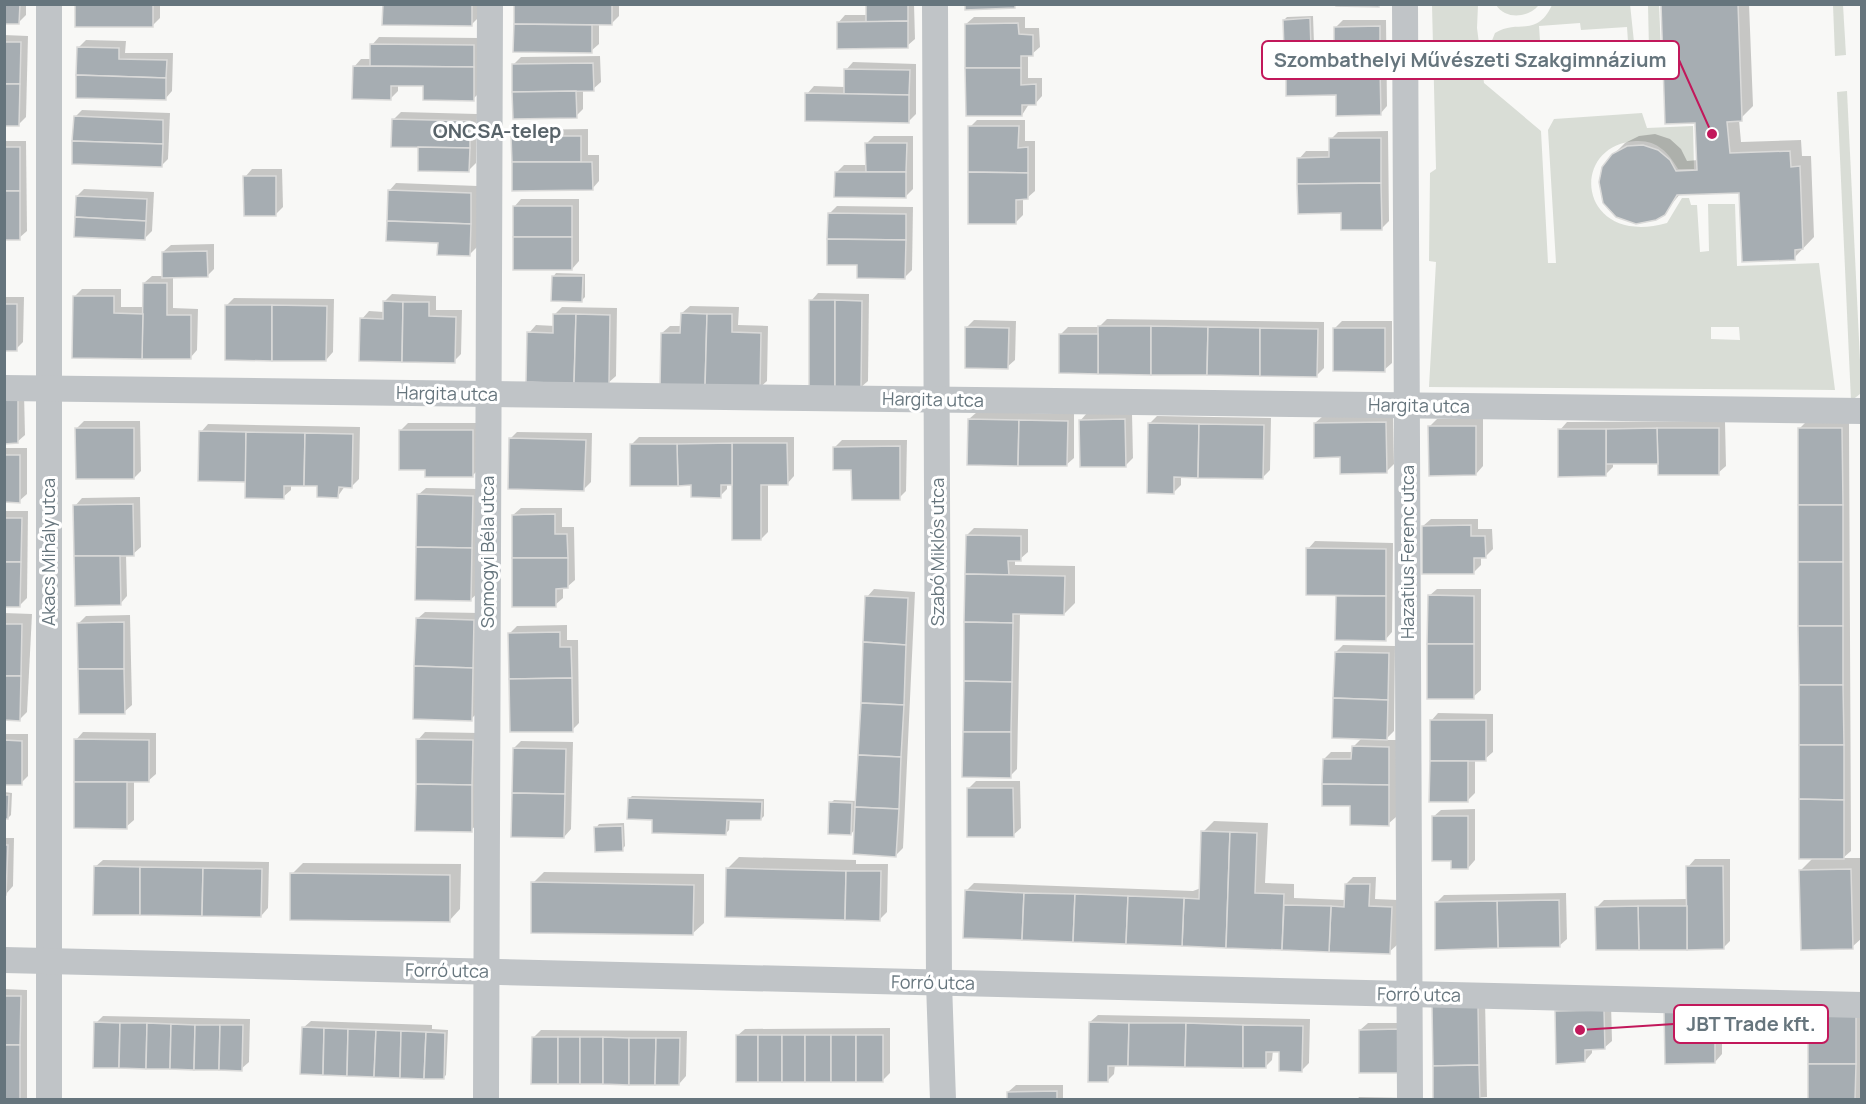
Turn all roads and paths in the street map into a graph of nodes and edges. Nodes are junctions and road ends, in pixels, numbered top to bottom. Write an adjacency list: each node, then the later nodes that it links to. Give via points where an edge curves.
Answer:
1 (49, 4): 6 (street, Akacs Mihály utca)
2 (490, 4): 7 (street, Somogyi Béla utca)
3 (935, 4): 8 (street, Szabó Miklós utca)
4 (1405, 4): 9 (street, Hazatius Ferenc utca)
5 (4, 388): 6 (street, Hargita utca)
6 (49, 389): 7 (street, Hargita utca); 12 (street, Akacs Mihály utca)
7 (488, 395): 8 (street, Hargita utca); 13 (street, Somogyi Béla utca)
8 (937, 400): 9 (street, Hargita utca); 14 (street, Szabó Miklós utca)
9 (1407, 406): 10 (street, Hargita utca); 15 (street, Hazatius Ferenc utca)
10 (1862, 411)
11 (4, 960): 12 (street, Forró utca)
12 (48, 961): 13 (street, Forró utca); 17 (street, Akacs Mihály utca)
13 (486, 972): 14 (street, Forró utca); 18 (street, Somogyi Béla utca)
14 (939, 983): 15 (street, Forró utca); 19 (street, Szabó Miklós utca)
15 (1409, 994): 16 (street, Forró utca); 20 (street, Hazatius Ferenc utca)
16 (1862, 1005)
17 (49, 1100)
18 (486, 1100)
19 (943, 1100)
20 (1410, 1100)

